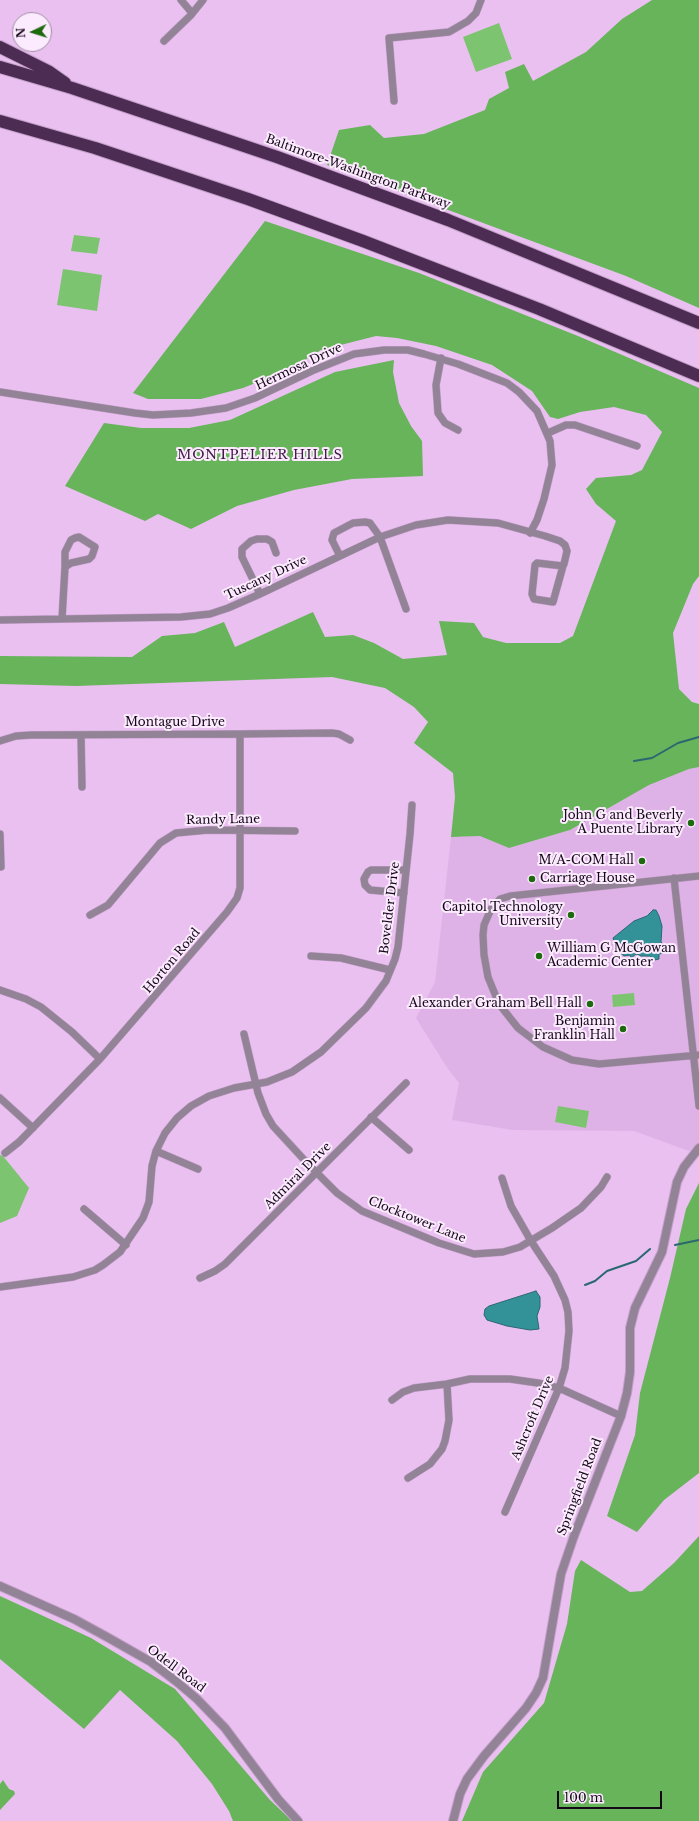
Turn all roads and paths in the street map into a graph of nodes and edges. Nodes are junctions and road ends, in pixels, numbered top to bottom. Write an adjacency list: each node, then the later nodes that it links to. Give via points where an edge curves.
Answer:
1 (181, 0): 4 (street)
2 (203, 0): 4 (street)
3 (481, 0): 9 (street, via 476,13 462,26 449,32 389,38)
4 (192, 12): 5 (street)
5 (164, 41)
6 (0, 47): 8 (highway, via 48,71)
7 (0, 67): 8 (highway, Baltimore-Washington Parkway)
8 (72, 88): 11 (highway, Baltimore-Washington Parkway, via 372,192)
9 (394, 101)
10 (0, 121): 13 (highway, via 102,150 363,240 540,309)
11 (699, 323)
12 (441, 358): 14 (street, Hermosa Drive, via 408,350 354,354 255,398 216,410 183,414 135,413); 15 (street, via 436,385 438,408 445,423); 16 (street, Hermosa Drive, via 490,376 519,392 537,411)
13 (699, 376)
14 (0, 392)
15 (458, 430)
16 (548, 433): 17 (street, via 566,425 575,425); 18 (street, Hermosa Drive, via 552,451 551,474 540,513)
17 (637, 446)
18 (530, 533): 19 (street, Tuscany Drive, via 498,522 464,519 416,525); 22 (street, Tuscany Drive, via 555,539 565,545 567,552)
19 (380, 537): 21 (street, Tuscany Drive); 21 (street, via 370,523 344,527 332,536); 25 (street)
20 (276, 553): 24 (street, via 270,540 262,539 247,543 242,549 242,557)
21 (340, 556): 24 (street, Tuscany Drive)
22 (563, 566): 22 (street, via 553,602 534,599 534,565 537,563)
23 (65, 567): 23 (street, via 89,559 95,547 79,537 75,538 65,552); 26 (street)
24 (260, 594): 26 (street, Tuscany Drive, via 228,608 197,616)
25 (406, 609)
26 (62, 619): 27 (street, Tuscany Drive)
27 (0, 620)
28 (240, 734): 29 (street, Montague Drive); 30 (street, Montague Drive, via 332,733); 34 (street, Horton Road)
29 (81, 735): 31 (street, Montague Drive, via 16,736); 32 (street)
30 (350, 740)
31 (0, 741)
32 (82, 787)
33 (412, 805): 38 (street, Bovelder Drive)
34 (240, 830): 35 (street, Randy Lane); 42 (street, Randy Lane, via 186,832 168,837 160,843 108,905); 48 (street, Horton Road, via 240,888 233,905)
35 (295, 831)
36 (0, 834): 37 (street)
37 (1, 867)
38 (406, 870): 41 (street, Bovelder Drive); 41 (street, via 371,870 364,879 370,890)
39 (699, 876): 40 (street)
40 (674, 878): 47 (street); 47 (street, via 500,899 491,909 484,925 484,955 492,987 502,1008 527,1036 552,1052 572,1060 599,1064)
41 (404, 893): 44 (street, Bovelder Drive, via 398,947)
42 (90, 915)
43 (311, 956): 44 (street, via 341,958)
44 (390, 970): 50 (street, Bovelder Drive, via 379,992 366,1008 321,1052 292,1072)
45 (0, 990): 48 (street, via 41,1007)
46 (244, 1034): 50 (street, Clocktower Lane)
47 (696, 1055): 52 (street)
48 (100, 1059): 54 (street, Horton Road)
49 (406, 1082): 53 (street, Admiral Drive)
50 (256, 1084): 57 (street, Bovelder Drive, via 220,1092 191,1106 171,1125); 60 (street, Clocktower Lane, via 270,1121)
51 (0, 1098): 54 (street)
52 (699, 1106)
53 (371, 1117): 56 (street); 60 (street, Admiral Drive)
54 (33, 1128): 58 (street, Horton Road)
55 (699, 1148): 71 (street, Springfield Road, via 684,1167 677,1182 662,1252 635,1308 630,1328 629,1381)
56 (409, 1150)
57 (156, 1151): 59 (street); 65 (street, Bovelder Drive, via 149,1202)
58 (5, 1153)
59 (198, 1169)
60 (317, 1173): 64 (street, Clocktower Lane, via 362,1211 438,1243 474,1254 503,1252); 66 (street, Admiral Drive, via 225,1264 215,1272)
61 (607, 1177): 64 (street, Clocktower Lane, via 601,1188 581,1208)
62 (502, 1178): 64 (street, Ashcroft Drive, via 508,1198)
63 (84, 1209): 65 (street)
64 (531, 1241): 69 (street, Ashcroft Drive, via 554,1276 568,1312 566,1361)
65 (126, 1245): 67 (street, Bovelder Drive, via 103,1266 90,1272)
66 (200, 1278)
67 (0, 1287)
68 (447, 1384): 69 (street, via 470,1379 510,1379); 70 (street, via 414,1388); 72 (street, via 449,1420 442,1449 430,1464)
69 (559, 1388): 71 (street); 73 (street, Ashcroft Drive)
70 (392, 1400)
71 (621, 1416): 76 (street, Springfield Road, via 563,1568 541,1682 526,1708 467,1779)
72 (408, 1478)
73 (505, 1512)
74 (0, 1586): 75 (street, Odell Road, via 107,1636 151,1662 177,1682 225,1728 278,1799)
75 (298, 1821)
76 (453, 1821)

